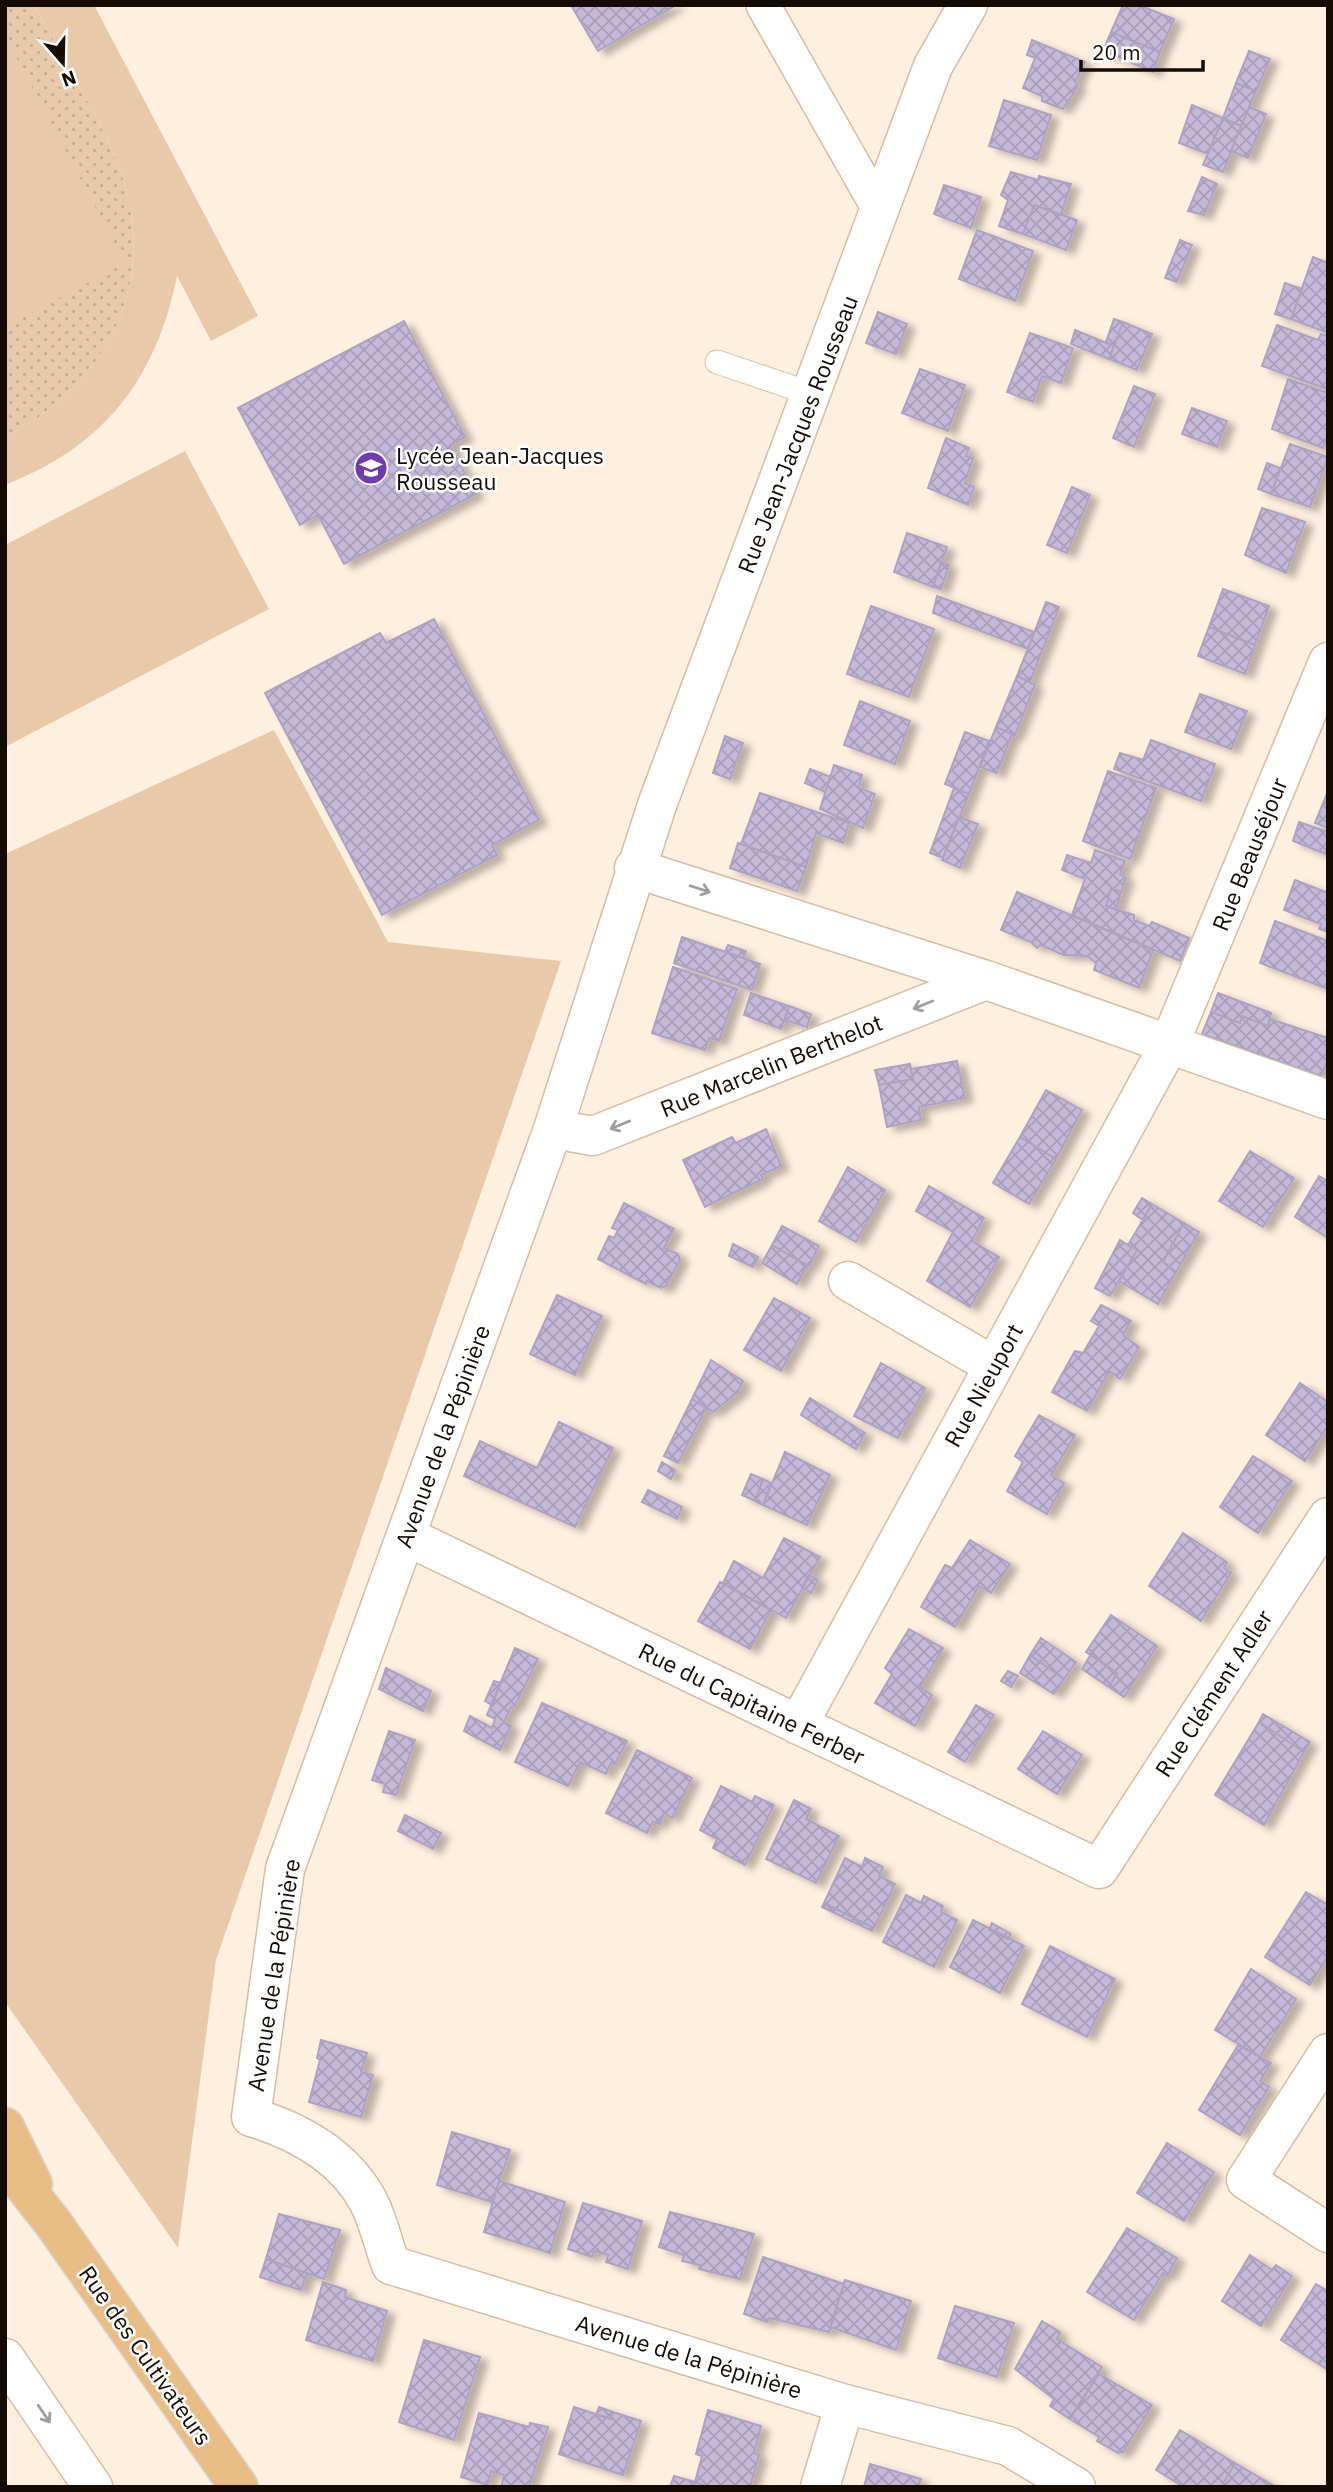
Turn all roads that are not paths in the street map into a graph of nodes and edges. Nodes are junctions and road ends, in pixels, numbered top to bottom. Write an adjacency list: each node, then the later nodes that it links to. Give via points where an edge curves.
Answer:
1 (763, 5): 3 (street)
2 (968, 5): 3 (street, Rue Jean-Jacques Rousseau, via 933,66)
3 (880, 211): 5 (street, Rue Jean-Jacques Rousseau)
4 (717, 362): 5 (lane)
5 (812, 394): 7 (street, Rue Jean-Jacques Rousseau)
6 (1328, 662): 9 (street, Rue Beauséjour)
7 (635, 868): 8 (street, one-way to 8); 11 (street, Avenue de la Pépinière)
8 (986, 980): 9 (street); 11 (street, Rue Marcelin Berthelot, one-way to 11, via 593,1136)
9 (1169, 1045): 10 (street); 13 (street, Rue Nieuport)
10 (1328, 1100)
11 (553, 1129): 15 (street, Avenue de la Pépinière)
12 (848, 1281): 13 (street)
13 (994, 1366): 16 (street, Rue Nieuport)
14 (1328, 1517): 17 (street, Rue Clément Adler)
15 (406, 1536): 16 (street, Rue du Capitaine Ferber); 25 (street, Avenue de la Pépinière, via 285,1869 251,2117 278,2125 335,2157 367,2199 391,2265)
16 (798, 1725): 17 (street, Rue du Capitaine Ferber)
17 (1099, 1870)
18 (1328, 2053): 22 (street, via 1246,2180)
19 (5, 2127): 21 (main road, Rue des Cultivateurs)
20 (5, 2162): 21 (main road, Rue des Cultivateurs)
21 (53, 2223): 23 (main road, Rue des Cultivateurs)
22 (1328, 2233)
23 (100, 2290): 27 (main road); 28 (main road, Rue des Cultivateurs)
24 (5, 2358): 26 (street, one-way to 26)
25 (845, 2404): 29 (street); 30 (street, Avenue de la Pépinière, via 1008,2446)
26 (93, 2487)
27 (207, 2487)
28 (239, 2487)
29 (820, 2487)
30 (1076, 2487)

